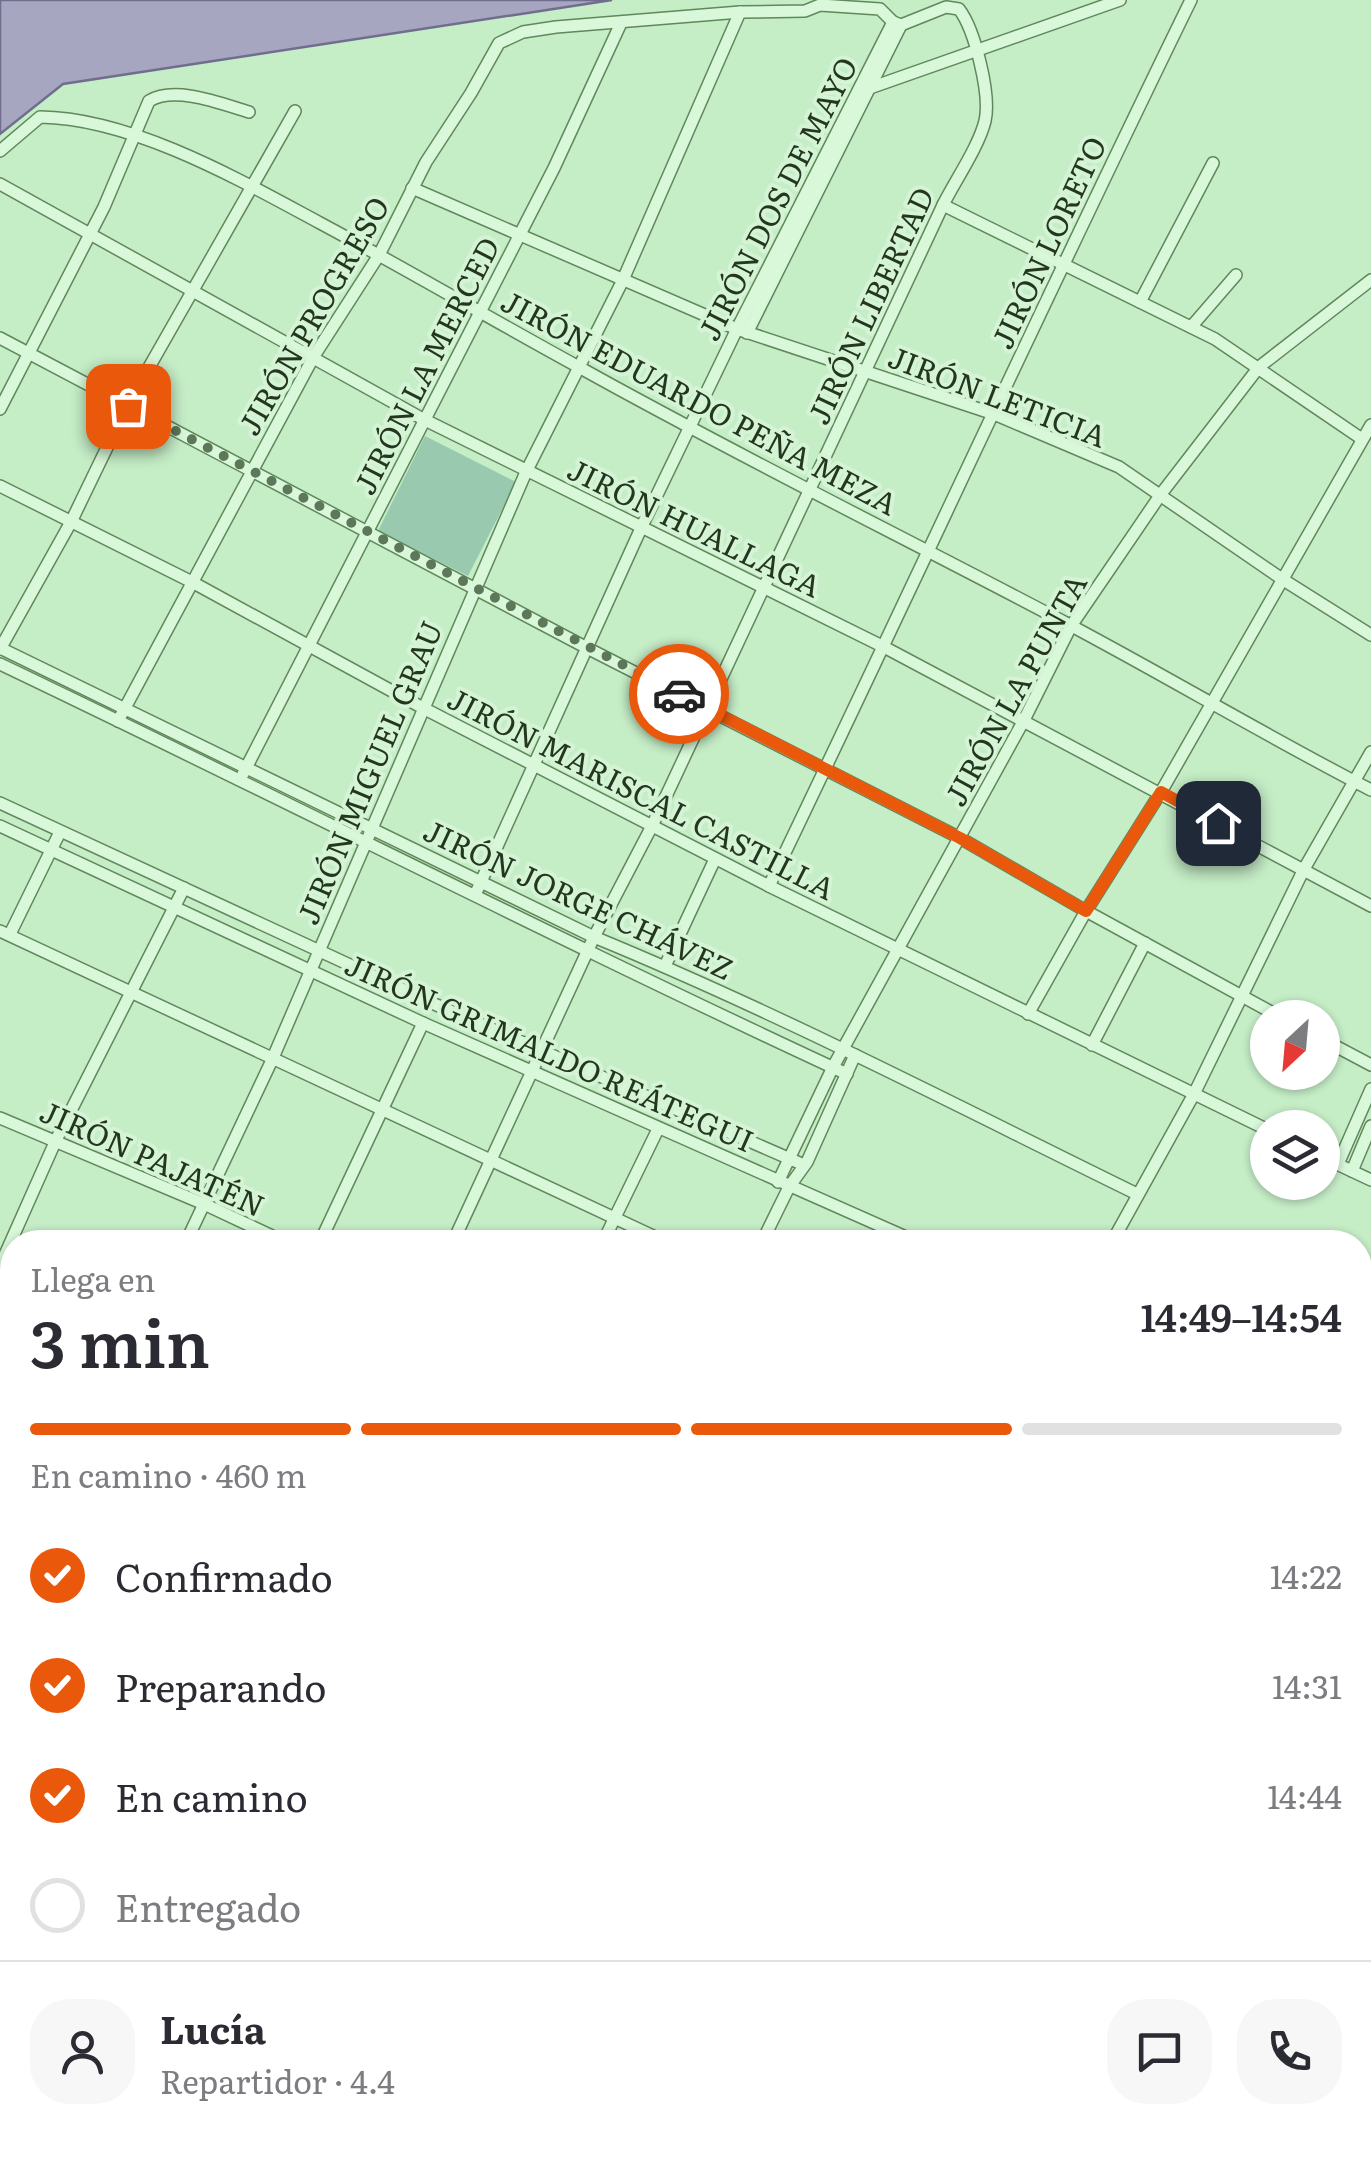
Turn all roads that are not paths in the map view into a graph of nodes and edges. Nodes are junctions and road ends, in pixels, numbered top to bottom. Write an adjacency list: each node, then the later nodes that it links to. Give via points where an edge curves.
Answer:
1 (1120, 0): 7 (street)
2 (1190, 0): 21 (street, JIRÓN LORETO)
3 (951, 5): 6 (street); 7 (street, JIRÓN LIBERTAD)
4 (740, 12): 5 (street); 6 (street, via 861,7 880,9); 24 (street, JIRÓN MIGUEL GRAU)
5 (621, 23): 16 (street, JIRÓN PROGRESO, via 523,32 499,43); 19 (street, JIRÓN LA MERCED)
6 (897, 24): 8 (street, JIRÓN DOS DE MAYO)
7 (976, 48): 8 (street); 17 (street, JIRÓN LIBERTAD, via 985,123)
8 (864, 90): 29 (street, JIRÓN DOS DE MAYO)
9 (296, 110): 15 (street)
10 (249, 112): 11 (street, via 179,95 154,97)
11 (134, 136): 12 (street, JIRÓN EDUARDO PEÑA MEZA, via 40,118); 15 (street, JIRÓN EDUARDO PEÑA MEZA); 18 (street)
12 (0, 151)
13 (1213, 163): 26 (street)
14 (0, 184): 18 (street, JIRÓN HUALLAGA)
15 (254, 187): 20 (street, JIRÓN EDUARDO PEÑA MEZA); 25 (street)
16 (412, 188): 19 (street, JIRÓN LETICIA); 20 (street, JIRÓN PROGRESO)
17 (943, 204): 21 (street); 35 (street, JIRÓN LIBERTAD)
18 (90, 234): 25 (street, JIRÓN HUALLAGA); 31 (street)
19 (520, 234): 24 (street, JIRÓN LETICIA); 27 (street, JIRÓN LA MERCED)
20 (379, 255): 27 (street, JIRÓN EDUARDO PEÑA MEZA); 32 (street, JIRÓN PROGRESO)
21 (1061, 266): 26 (street); 38 (street, JIRÓN LORETO)
22 (1236, 275): 28 (street)
23 (1371, 280): 34 (street, JIRÓN LA PUNTA)
24 (622, 282): 29 (street, JIRÓN LETICIA); 33 (street, JIRÓN MIGUEL GRAU)
25 (194, 290): 32 (street, JIRÓN HUALLAGA); 36 (street)
26 (1140, 302): 28 (street)
27 (482, 312): 33 (street, JIRÓN EDUARDO PEÑA MEZA); 39 (street, JIRÓN LA MERCED)
28 (1191, 328): 34 (street)
29 (742, 331): 35 (street, JIRÓN LETICIA); 41 (street, JIRÓN DOS DE MAYO)
30 (0, 338): 31 (street)
31 (29, 354): 36 (street); 37 (street)
32 (314, 356): 39 (street, JIRÓN HUALLAGA); 43 (street, JIRÓN PROGRESO)
33 (577, 366): 41 (street, JIRÓN EDUARDO PEÑA MEZA); 44 (street, JIRÓN MIGUEL GRAU)
34 (1259, 367): 42 (street); 47 (street, JIRÓN LA PUNTA)
35 (865, 372): 38 (street, JIRÓN LETICIA); 46 (street, JIRÓN LIBERTAD)
36 (128, 406): 43 (street); 48 (street)
37 (0, 409)
38 (994, 414): 47 (street, JIRÓN LETICIA, via 1119,467); 51 (street, JIRÓN LORETO)
39 (423, 420): 44 (street, JIRÓN HUALLAGA); 50 (street, JIRÓN LA MERCED)
40 (1371, 425): 42 (street)
41 (690, 428): 46 (street, JIRÓN EDUARDO PEÑA MEZA); 49 (street, JIRÓN DOS DE MAYO)
42 (1362, 439): 52 (street)
43 (252, 472): 50 (street); 53 (street, JIRÓN PROGRESO)
44 (526, 472): 49 (street, JIRÓN HUALLAGA); 55 (street, JIRÓN MIGUEL GRAU)
45 (0, 486): 48 (street, JIRÓN MARISCAL CASTILLA)
46 (809, 491): 51 (street, JIRÓN EDUARDO PEÑA MEZA); 54 (street, JIRÓN LIBERTAD)
47 (1161, 494): 52 (street, JIRÓN LETICIA); 56 (street, JIRÓN LA PUNTA)
48 (70, 522): 53 (street, JIRÓN MARISCAL CASTILLA); 60 (street)
49 (642, 526): 54 (street, JIRÓN HUALLAGA); 61 (street, JIRÓN DOS DE MAYO)
50 (367, 533): 55 (street); 58 (street, JIRÓN LA MERCED)
51 (930, 552): 56 (street, JIRÓN EDUARDO PEÑA MEZA); 59 (street, JIRÓN LORETO)
52 (1282, 580): 57 (street, JIRÓN LETICIA); 63 (street)
53 (192, 582): 58 (street, JIRÓN MARISCAL CASTILLA); 64 (street, JIRÓN PROGRESO)
54 (764, 586): 59 (street, JIRÓN HUALLAGA); 66 (street, JIRÓN LIBERTAD)
55 (474, 588): 61 (street); 65 (street, JIRÓN MIGUEL GRAU)
56 (1071, 626): 63 (street, JIRÓN EDUARDO PEÑA MEZA); 67 (street, JIRÓN LA PUNTA)
57 (1371, 635)
58 (309, 646): 65 (street, JIRÓN MARISCAL CASTILLA); 71 (street, JIRÓN LA MERCED)
59 (884, 647): 67 (street, JIRÓN HUALLAGA); 72 (street, JIRÓN LORETO)
60 (0, 649): 64 (street, JIRÓN JORGE CHÁVEZ)
61 (588, 650): 66 (street); 70 (street, JIRÓN DOS DE MAYO)
62 (0, 664): 68 (street, JIRÓN JORGE CHÁVEZ)
63 (1209, 704): 74 (street, JIRÓN EDUARDO PEÑA MEZA); 76 (street)
64 (126, 707): 68 (street, JIRÓN PROGRESO); 71 (street, JIRÓN JORGE CHÁVEZ)
65 (423, 708): 70 (street, JIRÓN MARISCAL CASTILLA); 80 (street, JIRÓN MIGUEL GRAU)
66 (707, 708): 72 (street); 78 (street, JIRÓN LIBERTAD)
67 (1024, 720): 76 (street, JIRÓN HUALLAGA); 82 (street, JIRÓN LA PUNTA)
68 (118, 721): 73 (street, JIRÓN JORGE CHÁVEZ)
69 (1371, 752): 74 (street)
70 (536, 765): 78 (street, JIRÓN MARISCAL CASTILLA); 87 (street, JIRÓN DOS DE MAYO)
71 (247, 767): 73 (street, JIRÓN LA MERCED); 80 (street, JIRÓN JORGE CHÁVEZ)
72 (826, 768): 82 (street); 88 (street, JIRÓN LORETO)
73 (240, 780): 83 (street, JIRÓN JORGE CHÁVEZ)
74 (1355, 782): 75 (street, JIRÓN EDUARDO PEÑA MEZA); 86 (street)
75 (1371, 790)
76 (1161, 792): 86 (street, JIRÓN HUALLAGA); 93 (street)
77 (0, 803): 81 (street, JIRÓN GRIMALDO REÁTEGUI)
78 (653, 824): 85 (street, JIRÓN MARISCAL CASTILLA); 95 (street, JIRÓN LIBERTAD)
79 (0, 826): 84 (street, JIRÓN GRIMALDO REÁTEGUI)
80 (371, 826): 83 (street, JIRÓN MIGUEL GRAU); 87 (street, JIRÓN JORGE CHÁVEZ)
81 (60, 832): 84 (street); 89 (street, JIRÓN GRIMALDO REÁTEGUI)
82 (960, 838): 93 (street); 99 (street, JIRÓN LA PUNTA)
83 (364, 843): 90 (street, JIRÓN JORGE CHÁVEZ); 98 (street, JIRÓN MIGUEL GRAU)
84 (50, 848): 91 (street, JIRÓN GRIMALDO REÁTEGUI); 94 (street)
85 (716, 858): 88 (street, JIRÓN MARISCAL CASTILLA); 100 (street)
86 (1304, 870): 92 (street, JIRÓN HUALLAGA); 103 (street)
87 (482, 880): 90 (street, JIRÓN DOS DE MAYO); 95 (street, JIRÓN JORGE CHÁVEZ)
88 (770, 886): 99 (street, JIRÓN MARISCAL CASTILLA)
89 (184, 888): 91 (street); 98 (street, JIRÓN GRIMALDO REÁTEGUI)
90 (475, 895): 97 (street, JIRÓN JORGE CHÁVEZ)
91 (173, 906): 101 (street, JIRÓN GRIMALDO REÁTEGUI); 102 (street)
92 (1371, 906)
93 (1086, 911): 96 (street); 105 (street)
94 (5, 933): 102 (street)
95 (594, 936): 97 (street, JIRÓN LIBERTAD); 100 (street, JIRÓN JORGE CHÁVEZ)
96 (1145, 943): 103 (street); 107 (street)
97 (588, 950): 109 (street, JIRÓN LIBERTAD); 113 (street, JIRÓN JORGE CHÁVEZ)
98 (318, 951): 101 (street, JIRÓN MIGUEL GRAU); 109 (street, JIRÓN GRIMALDO REÁTEGUI)
99 (898, 951): 105 (street, JIRÓN MARISCAL CASTILLA); 110 (street, JIRÓN LA PUNTA)
100 (665, 966): 110 (street, JIRÓN JORGE CHÁVEZ)
101 (311, 970): 106 (street, JIRÓN GRIMALDO REÁTEGUI); 111 (street, JIRÓN MIGUEL GRAU)
102 (129, 993): 111 (street); 123 (street)
103 (1242, 996): 104 (street); 117 (street)
104 (1250, 1000)
105 (1028, 1014): 107 (street, JIRÓN MARISCAL CASTILLA)
106 (424, 1023): 114 (street, JIRÓN GRIMALDO REÁTEGUI); 118 (street)
107 (1092, 1044): 117 (street, JIRÓN MARISCAL CASTILLA)
108 (1340, 1049): 112 (street)
109 (542, 1050): 114 (street, JIRÓN LIBERTAD); 124 (street, JIRÓN GRIMALDO REÁTEGUI)
110 (849, 1053): 113 (street, JIRÓN LA PUNTA); 115 (street, JIRÓN LA PUNTA); 132 (street, JIRÓN JORGE CHÁVEZ)
111 (272, 1060): 118 (street); 133 (street, JIRÓN MIGUEL GRAU)
112 (1371, 1065)
113 (834, 1068): 115 (street, JIRÓN JORGE CHÁVEZ); 124 (street, JIRÓN LA PUNTA)
114 (532, 1072): 122 (street, JIRÓN GRIMALDO REÁTEGUI); 126 (street, JIRÓN LIBERTAD)
115 (847, 1074): 127 (street, JIRÓN LA PUNTA)
116 (1371, 1089): 125 (street)
117 (1194, 1094): 120 (street, JIRÓN MARISCAL CASTILLA); 132 (street)
118 (384, 1109): 126 (street); 138 (street)
119 (0, 1118): 123 (street, JIRÓN PAJATÉN)
120 (1250, 1121)
121 (1371, 1126): 129 (street)
122 (658, 1129): 131 (street, JIRÓN GRIMALDO REÁTEGUI); 134 (street)
123 (56, 1140): 133 (street, JIRÓN PAJATÉN); 135 (street)
124 (788, 1157): 127 (street, JIRÓN GRIMALDO REÁTEGUI); 131 (street, JIRÓN LA PUNTA)
125 (1340, 1159)
126 (491, 1161): 134 (street); 139 (street, JIRÓN LIBERTAD)
127 (804, 1164): 131 (street, JIRÓN LA PUNTA)
128 (1340, 1165): 129 (street)
129 (1352, 1171): 130 (street)
130 (1371, 1180)
131 (784, 1184): 142 (street); 143 (street, JIRÓN GRIMALDO REÁTEGUI)
132 (1137, 1194): 144 (street)
133 (204, 1204): 136 (street, JIRÓN MIGUEL GRAU); 137 (street, JIRÓN PAJATÉN)
134 (614, 1219): 140 (street); 141 (street)
135 (16, 1230)
136 (192, 1230)
137 (259, 1230)
138 (326, 1230)
139 (459, 1230)
140 (609, 1230)
141 (639, 1230)
142 (767, 1230)
143 (890, 1230)
144 (1118, 1230)

